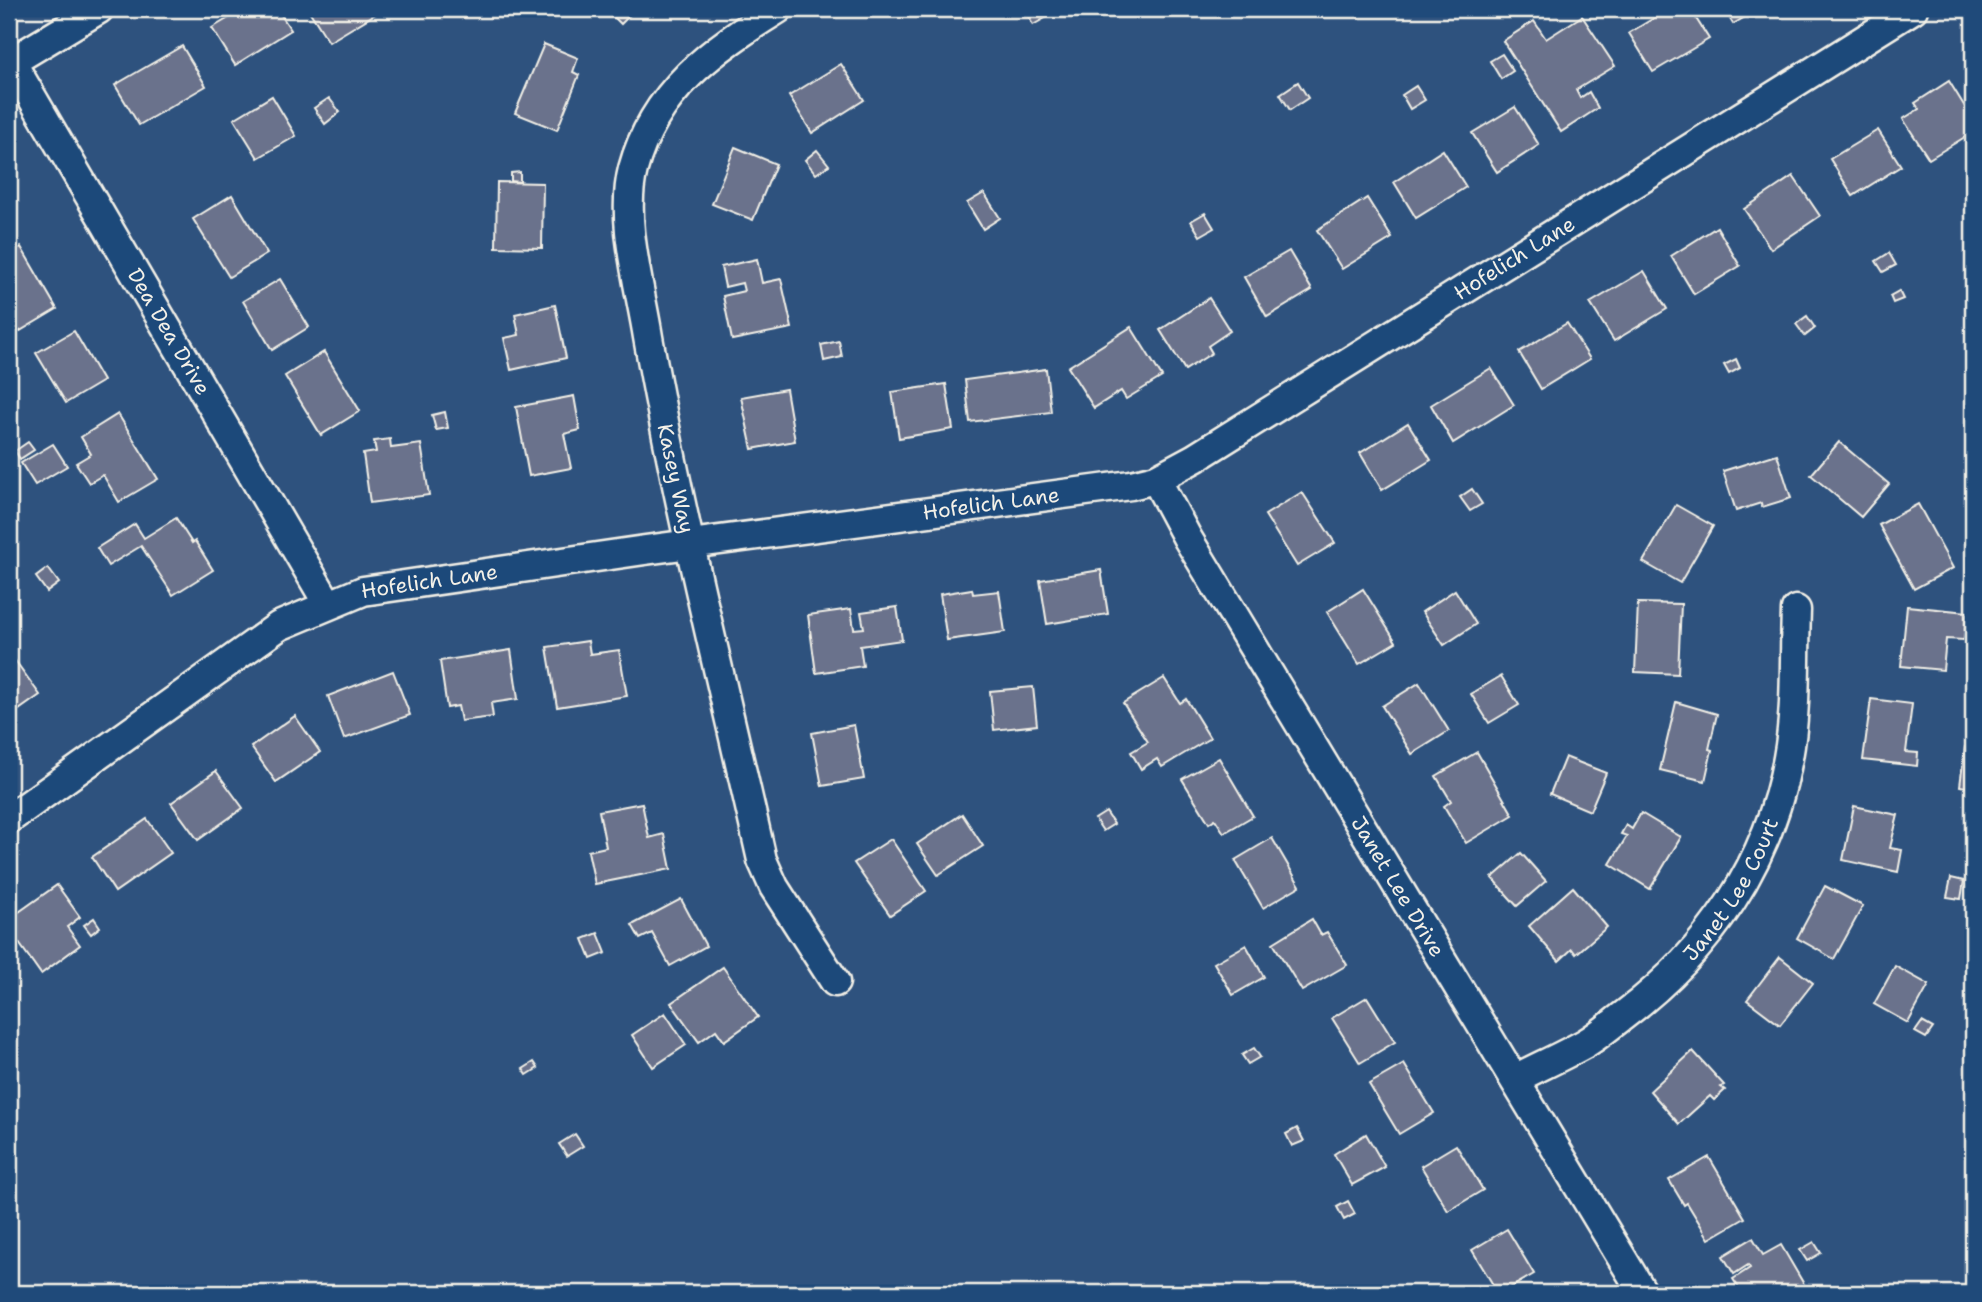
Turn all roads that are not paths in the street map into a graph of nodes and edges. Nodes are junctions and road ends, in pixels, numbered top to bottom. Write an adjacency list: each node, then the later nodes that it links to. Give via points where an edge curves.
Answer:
1 (99, 9): 4 (street)
2 (778, 9): 6 (street, Kasey Way, via 696,66 653,120 632,171 629,227)
3 (1913, 9): 5 (street, Hofelich Lane)
4 (10, 60): 7 (street, Dea Dea Drive)
5 (1156, 479): 6 (street, Hofelich Lane); 11 (street, Janet Lee Drive, via 1195,551)
6 (691, 545): 7 (street, Hofelich Lane, via 363,590); 10 (street, Kasey Way, via 762,860 774,887)
7 (328, 604): 9 (street, Hofelich Lane, via 279,626)
8 (1796, 610): 11 (street, Janet Lee Court, via 1788,756 1767,835 1751,870 1709,934 1648,997 1588,1042)
9 (9, 819)
10 (835, 982)
11 (1515, 1079): 12 (street, Janet Lee Drive)
12 (1643, 1293)

